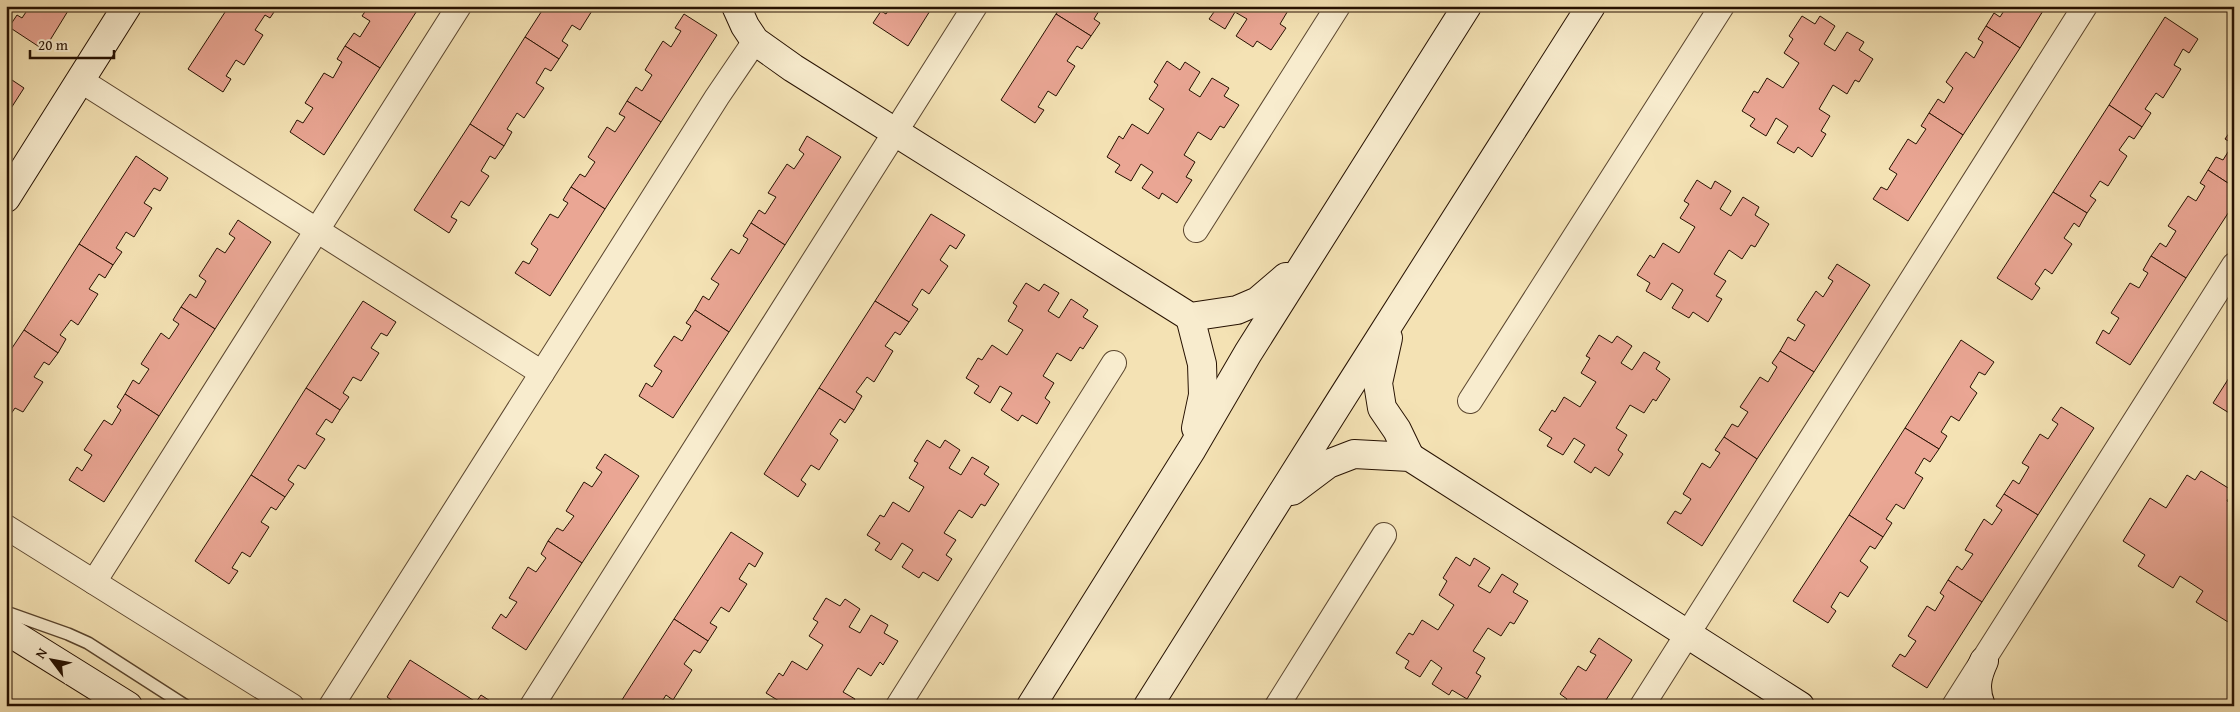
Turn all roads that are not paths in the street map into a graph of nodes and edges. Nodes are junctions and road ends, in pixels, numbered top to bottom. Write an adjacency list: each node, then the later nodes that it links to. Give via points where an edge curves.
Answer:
1 (127, 6): 11 (street)
2 (459, 6): 14 (street)
3 (736, 6): 10 (street)
4 (975, 6): 12 (street)
5 (1338, 6): 15 (street)
6 (1467, 6): 16 (street)
7 (1591, 6): 18 (street)
8 (1722, 6): 22 (street)
9 (2085, 6): 31 (street, via 1724,580)
10 (755, 41): 12 (street); 21 (street)
11 (80, 80): 13 (street); 14 (street)
12 (894, 132): 19 (street); 37 (street)
13 (6, 198)
14 (317, 230): 21 (street); 28 (street)
15 (1196, 230)
16 (1306, 260): 19 (street, via 1258,301 1237,310); 23 (street)
17 (2234, 265): 32 (street)
18 (1394, 314): 24 (street, via 1378,383 1382,408); 25 (street)
19 (1190, 317): 23 (street, via 1202,364 1203,396)
20 (1114, 363): 38 (street)
21 (542, 373): 36 (street)
22 (1470, 401)
23 (1192, 449): 39 (street)
24 (1410, 457): 25 (street, via 1354,454 1328,464); 31 (street)
25 (1276, 502): 40 (street)
26 (6, 526): 28 (street)
27 (1384, 535): 41 (street)
28 (94, 582): 35 (street)
29 (6, 612): 34 (lane, via 88,643)
30 (6, 630): 33 (street)
31 (1686, 634): 42 (street); 43 (street)
32 (1984, 661): 44 (street); 45 (street, via 1976,690)
33 (128, 706)
34 (186, 706)
35 (292, 706)
36 (331, 706)
37 (532, 706)
38 (898, 706)
39 (1031, 706)
40 (1148, 706)
41 (1277, 706)
42 (1642, 706)
43 (1800, 706)
44 (1954, 706)
45 (1981, 706)

